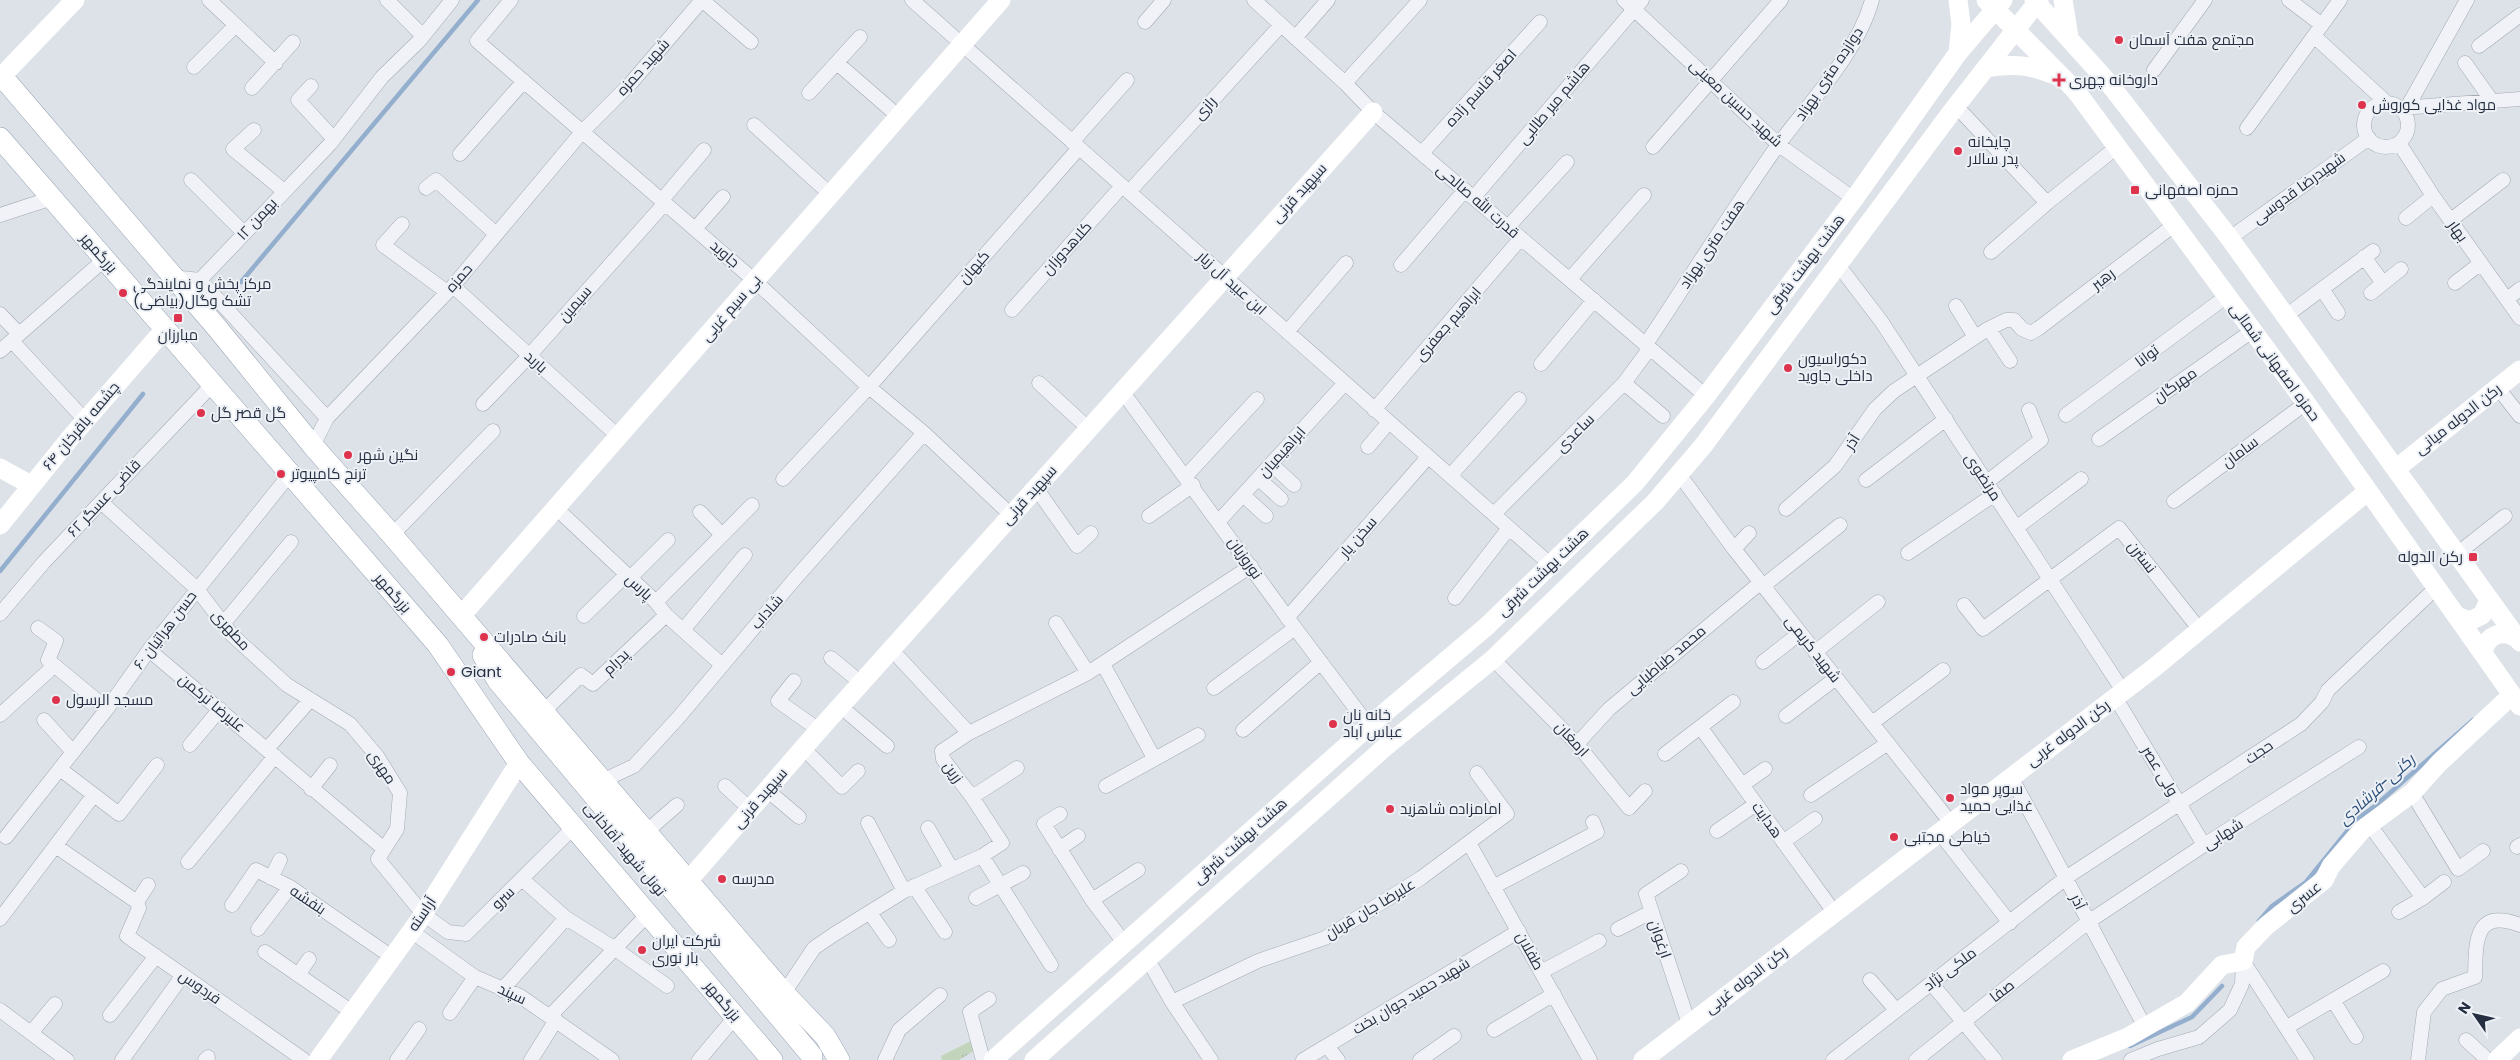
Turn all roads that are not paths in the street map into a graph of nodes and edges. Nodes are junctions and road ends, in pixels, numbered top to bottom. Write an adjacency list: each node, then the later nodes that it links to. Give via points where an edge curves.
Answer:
1 (75, 0): 47 (main road)
2 (209, 0): 24 (street)
3 (387, 0): 32 (street)
4 (452, 0): 32 (street, ۱۲ بهمن)
5 (510, 0): 51 (street, جاوید, via 477,41)
6 (702, 0): 37 (street); 67 (street, شهید حمزه, via 631,82)
7 (912, 0): 38 (street, ابن عبید آل زیار)
8 (1001, 0): 38 (main road, بی سیم غربی)
9 (1164, 0): 26 (street)
10 (1254, 0): 29 (street, قدرت الله صالحی)
11 (1328, 0): 35 (street)
12 (1420, 0): 52 (street)
13 (1781, 0): 50 (street)
14 (1872, 0): 73 (street, دوازده متری بهزاد, via 1868,14 1832,74)
15 (1958, 0): 40 (main road, via 1961,24)
16 (2063, 0): 34 (main road)
17 (2206, 0): 46 (street)
18 (2289, 0): 31 (street)
19 (2340, 0): 31 (street)
20 (2468, 0): 60 (street)
21 (2037, 1): 30 (main road, هشت بهشت شرقی); 34 (main road)
22 (1633, 3): 50 (street, شهید حسین معینی); 86 (street, هاشم میر طالبی)
23 (1995, 3): 30 (main road, حمزه اصفهانی شمالی); 40 (main road, هشت بهشت شرقی)
24 (225, 5): 28 (street)
25 (2520, 15): 39 (street)
26 (1145, 22)
27 (1540, 22): 77 (street, اصغر قاسم زاده)
28 (236, 25): 41 (street); 44 (street)
29 (1281, 25): 35 (street, قدرت الله صالحی); 83 (street, رازی)
30 (2015, 29): 45 (main road, هشت بهشت شرقی); 48 (main road, حمزه اصفهانی شمالی)
31 (2318, 30): 60 (street); 65 (street)
32 (423, 36): 70 (street, ۱۲ بهمن, via 382,77)
33 (860, 37): 42 (street)
34 (2069, 37): 55 (main road)
35 (1295, 38): 52 (street, قدرت الله صالحی)
36 (293, 42): 41 (street)
37 (751, 42)
38 (962, 44): 63 (main road, بی سیم غربی); 72 (street, ابن عبید آل زیار)
39 (2479, 46)
40 (1958, 53): 91 (main road, هشت بهشت شرقی)
41 (276, 62): 54 (street)
42 (837, 63): 56 (street); 63 (street)
43 (2464, 63): 58 (street)
44 (194, 67)
45 (1986, 68): 48 (main road, via 2019,65); 59 (main road, هشت بهشت شرقی)
46 (2154, 70)
47 (1, 75): 112 (main road)
48 (2064, 78): 61 (main road, حمزه اصفهانی شمالی)
49 (1127, 80): 72 (street, کیهان)
50 (1711, 80): 73 (street, شهید حسین معینی); 74 (street)
51 (524, 81): 67 (street, جاوید); 78 (street)
52 (1346, 83): 62 (street, قدرت الله صالحی)
53 (311, 86): 70 (street, via 298,100)
54 (252, 88)
55 (2114, 90): 61 (main road, via 2098,92); 104 (main road)
56 (810, 93)
57 (2520, 99): 58 (street)
58 (2492, 101): 60 (street)
59 (1956, 106): 93 (street); 110 (main road, هشت بهشت شرقی)
60 (2398, 106): 69 (street, via 2374,107 2364,125); 71 (street, via 2408,125)
61 (2090, 109): 75 (main road, حمزه اصفهانی شمالی)
62 (1372, 112): 77 (street, قدرت الله صالحی); 113 (main road, سپهبد قرنی)
63 (898, 116): 85 (main road, بی سیم غربی)
64 (754, 125): 85 (street)
65 (2247, 128)
66 (254, 130): 84 (street, via 233,149)
67 (582, 132): 92 (street, جاوید); 102 (street, حمزه)
68 (0, 138): 90 (main road, بزرگمهر)
69 (2368, 138): 71 (street, via 2386,147); 104 (street, شهیدرضا قدوسی)
70 (334, 139): 84 (street, ۱۲ بهمن)
71 (2399, 142): 88 (street, بهار)
72 (1076, 145): 83 (street, ابن عبید آل زیار); 150 (street, کیهان)
73 (1779, 145): 91 (street, شهید حسین معینی); 139 (street, هفت متری بهزاد)
74 (1653, 147)
75 (2117, 147): 93 (street); 98 (main road, حمزه اصفهانی شمالی)
76 (704, 150): 92 (street, سیمین)
77 (1422, 153): 86 (street, قدرت الله صالحی)
78 (460, 154)
79 (1567, 162): 99 (street)
80 (191, 180): 101 (street)
81 (2502, 180): 96 (street)
82 (426, 188): 102 (street, via 436,180)
83 (1126, 189): 113 (street, ابن عبید آل زیار); 127 (street, کلاهدوزان)
84 (284, 191): 101 (street, ۱۲ بهمن)
85 (830, 194): 116 (main road, بی سیم غربی)
86 (1469, 194): 99 (street, قدرت الله صالحی); 109 (street, هاشم میر طالبی)
87 (1644, 195): 114 (street)
88 (2433, 196): 95 (street); 96 (street, بهار)
89 (723, 197): 100 (street)
90 (52, 198): 94 (street); 106 (main road, بزرگمهر)
91 (1854, 199): 153 (main road, هشت بهشت شرقی)
92 (663, 201): 100 (street, جاوید); 141 (street, سیمین)
93 (2047, 203): 105 (street)
94 (0, 215)
95 (2406, 218)
96 (2450, 220): 108 (street, بهار)
97 (402, 224): 119 (street, via 383,245)
98 (2174, 225): 123 (main road, حمزه اصفهانی شمالی); 136 (street, رهبر)
99 (1508, 227): 103 (street, قدرت الله صالحی)
100 (695, 229): 116 (street, جاوید)
101 (244, 234): 115 (street, ۱۲ بهمن)
102 (496, 234): 119 (street, حمزه)
103 (1521, 238): 114 (street, قدرت الله صالحی); 158 (street, ابراهیم جعفری)
104 (2230, 238): 130 (main road)
105 (1991, 252)
106 (105, 259): 133 (main road, بزرگمهر); 138 (street)
107 (1346, 263): 135 (street)
108 (2480, 263): 118 (street); 124 (street, بهار)
109 (1401, 265)
110 (1839, 266): 145 (street, مرتضوی); 179 (main road, هشت بهشت شرقی)
111 (2401, 269): 117 (street)
112 (172, 277): 115 (street); 172 (main road)
113 (1225, 277): 135 (street, ابن عبید آل زیار); 152 (main road, سپهبد قرنی)
114 (1570, 279): 125 (street, قدرت الله صالحی)
115 (200, 280): 163 (street)
116 (755, 281): 150 (street, جاوید); 170 (main road, بی سیم غربی)
117 (2383, 283): 121 (street, via 2369,254); 122 (street)
118 (2455, 283)
119 (450, 289): 141 (street, باربد); 163 (street, حمزه)
120 (2520, 289): 124 (street)
121 (2322, 290): 128 (street); 130 (street)
122 (2370, 293)
123 (2227, 296): 134 (main road, حمزه اصفهانی شمالی); 160 (street, توانا)
124 (2507, 299): 131 (street, بهار)
125 (1594, 300): 139 (street, قدرت الله صالحی); 143 (street)
126 (1956, 306): 137 (street)
127 (1012, 310)
128 (2338, 313)
129 (0, 314): 138 (street)
130 (2287, 315): 177 (main road)
131 (2520, 318)
132 (1989, 329): 136 (street, آذر, via 2006,320 2014,320); 137 (street, آذر); 142 (street)
133 (164, 330): 149 (main road, بزرگمهر); 165 (main road, چشمه باقرخان ۶۴)
134 (2252, 331): 156 (main road, حمزه اصفهانی شمالی); 171 (street, مهرگان)
135 (1287, 332): 147 (street, ابن عبید آل زیار)
136 (2031, 333)
137 (1975, 337): 145 (street, آذر)
138 (15, 338): 140 (street); 165 (street)
139 (1648, 346): 148 (street, ساعدی); 153 (street, قدرت الله صالحی)
140 (0, 351)
141 (530, 356): 157 (street, سیمین); 170 (street, باربد)
142 (2010, 361)
143 (1541, 364)
144 (2520, 370): 151 (main road, رکن الدوله میانی)
145 (1918, 376): 164 (street, مرتضوی); 198 (street, آذر, via 1894,391 1875,409 1835,466)
146 (1039, 383): 167 (street)
147 (1345, 383): 158 (street, ابن عبید آل زیار); 175 (street, ابراهیمیان)
148 (1624, 384): 161 (street); 200 (street, ساعدی)
149 (212, 385): 178 (main road, بزرگمهر); 195 (street, قاضی عسگر ۶۲)
150 (869, 386): 169 (street, جاوید); 182 (street, کیهان)
151 (2498, 388): 162 (street); 177 (main road, رکن الدوله میانی)
152 (1122, 391): 167 (main road, سپهبد قرنی); 185 (street, نوروزیان)
153 (1706, 396): 220 (main road, هشت بهشت شرقی, via 1635,483)
154 (1257, 399): 185 (street)
155 (1519, 399): 180 (street)
156 (2306, 402): 190 (main road, حمزه اصفهانی شمالی); 194 (street, سامان)
157 (483, 404)
158 (1374, 410): 166 (street, ابن عبید آل زیار)
159 (2029, 410): 186 (street, via 2041,440)
160 (2066, 415)
161 (1663, 416)
162 (2520, 416)
163 (327, 418): 172 (street, حمزه)
164 (1946, 419): 184 (street); 186 (street, مرتضوی)
165 (85, 420): 187 (main road, چشمه باقرخان ۶۴)
166 (1389, 422): 173 (street); 174 (street, ابن عبید آل زیار)
167 (1089, 429): 189 (main road, سپهبد قرنی)
168 (493, 432): 212 (street)
169 (924, 433): 201 (street, جاوید); 255 (street, شاداب)
170 (619, 437): 197 (main road, بی سیم غربی)
171 (2099, 440)
172 (313, 446): 212 (main road)
173 (1368, 447)
174 (1428, 456): 180 (street, ابن عبید آل زیار); 238 (street, سخن یار)
175 (1271, 464): 181 (street, ابراهیمیان); 188 (street)
176 (0, 468): 187 (main road)
177 (2397, 468): 218 (main road)
178 (290, 474): 226 (street, حسن هراتیان ۶۰); 245 (main road, بزرگمهر)
179 (1679, 474): 216 (street, شهید کریمی); 251 (main road, هشت بهشت شرقی, via 1656,502)
180 (1450, 476): 200 (street, ابن عبید آل زیار)
181 (1258, 478): 192 (street, ابراهیمیان); 193 (street)
182 (783, 479)
183 (2081, 479): 209 (street)
184 (1866, 480)
185 (1190, 481): 202 (street); 205 (street, نوروزیان)
186 (1987, 482): 191 (street, مرتضوی)
187 (31, 485): 206 (main road, چشمه باقرخان ۶۴)
188 (1294, 485)
189 (1036, 488): 201 (main road, سپهبد قرنی); 210 (street, via 1077,546)
190 (2368, 491): 225 (main road, حمزه اصفهانی شمالی); 242 (main road, رکن الدوله غربی)
191 (1994, 494): 209 (street, مرتضوی); 217 (street)
192 (1243, 495): 203 (street); 205 (street, ابراهیمیان)
193 (1281, 499)
194 (2174, 501)
195 (101, 502): 226 (street, مطهری); 232 (street, قاضی عسگر ۶۲)
196 (752, 505): 213 (street)
197 (557, 509): 222 (street, پارس); 234 (main road, بی سیم غربی)
198 (1786, 509)
199 (700, 512): 213 (street)
200 (1494, 514): 208 (street, ابن عبید آل زیار)
201 (1011, 516): 246 (main road, سپهبد قرنی)
202 (1149, 516)
203 (1266, 516)
204 (2505, 516): 218 (street)
205 (1219, 521): 221 (street, نوروزیان)
206 (0, 525)
207 (1840, 525): 224 (street, محمد طباطبایی)
208 (1509, 528): 220 (street, ابن عبید آل زیار); 228 (street)
209 (2016, 528): 223 (street, مرتضوی)
210 (1091, 533)
211 (1749, 533): 216 (street)
212 (392, 535): 234 (main road)
213 (722, 535): 229 (street)
214 (668, 540): 222 (street)
215 (291, 542): 239 (street)
216 (1734, 549): 224 (street, شهید کریمی)
217 (1908, 553)
218 (2457, 554): 227 (main road)
219 (745, 555): 241 (street)
220 (1551, 565): 276 (main road, هشت بهشت شرقی, via 1487,626)
221 (1251, 566): 238 (street, نوروزیان); 254 (street, زرین)
222 (628, 577): 229 (street, پارس); 235 (street)
223 (2051, 580): 231 (street, via 1983,629); 242 (street, نسترن, via 2119,528); 263 (street, مرتضوی)
224 (1762, 584): 243 (street, شهید کریمی); 283 (street, محمد طباطبایی, via 1610,709)
225 (2437, 587): 236 (main road, حمزه اصفهانی شمالی); 312 (street, حجت, via 2328,690 2322,702 2301,724)
226 (197, 589): 239 (street, مطهری); 247 (street, حسن هراتیان ۶۰)
227 (2487, 596): 236 (main road, via 2488,603 2482,615 2470,620); 244 (main road)
228 (1455, 598)
229 (656, 602): 233 (street, پارس)
230 (1878, 602): 248 (street)
231 (1964, 605)
232 (0, 614)
233 (666, 615): 241 (street, پارس); 270 (street, پدرام, via 593,684 581,675)
234 (461, 616): 270 (main road); 426 (main road, via 498,681)
235 (584, 616)
236 (2457, 616): 249 (main road, حمزه اصفهانی شمالی)
237 (1056, 623): 258 (street)
238 (1291, 623): 252 (street, نوروزیان); 262 (street)
239 (223, 624): 264 (street, مطهری, via 287,686)
240 (38, 628): 256 (street, via 56,641 48,660)
241 (684, 629): 255 (street, پارس)
242 (2200, 630): 263 (main road, رکن الدوله غربی)
243 (1800, 632): 248 (street, شهید کریمی); 253 (street)
244 (2519, 641): 249 (main road, via 2504,633 2496,634 2485,645)
245 (438, 645): 292 (main road, بزرگمهر); 426 (main road, تونل شهید آقاخانی, via 490,691)
246 (891, 649): 261 (main road, سپهبد قرنی); 280 (street)
247 (149, 650): 268 (street, علیرضا ترکمن); 269 (street, حسن هراتیان ۶۰)
248 (1815, 652): 259 (street, شهید کریمی)
249 (2483, 653): 265 (main road, حمزه اصفهانی شمالی)
250 (831, 658): 261 (street)
251 (1493, 658): 283 (street, ارمغان); 381 (main road, هشت بهشت شرقی, via 1384,748)
252 (1321, 662): 276 (street, نوروزیان); 279 (street)
253 (1763, 662)
254 (1103, 664): 258 (street, زرین); 291 (street)
255 (722, 665): 301 (street, شاداب, via 634,766)
256 (54, 666): 269 (street); 271 (street)
257 (1942, 670): 274 (street)
258 (1088, 673): 280 (street, زرین)
259 (1836, 678): 272 (street); 274 (street, شهید کریمی)
260 (794, 681): 278 (street, via 778,701)
261 (861, 683): 267 (main road, سپهبد قرنی)
262 (1214, 688)
263 (2119, 694): 300 (main road, رکن الدوله غربی); 312 (street, ولی عصر)
264 (310, 700): 275 (street, مطهری); 289 (street)
265 (2516, 701): 308 (main road, عسری, via 2439,763)
266 (1733, 702): 277 (street)
267 (840, 706): 278 (main road, سپهبد قرنی); 285 (street)
268 (220, 709): 284 (street); 289 (street, علیرضا ترکمن)
269 (107, 710): 288 (street, حسن هراتیان ۶۰)
270 (544, 712): 301 (main road)
271 (0, 715)
272 (1786, 716)
273 (44, 720): 288 (street)
274 (1872, 723): 282 (street, شهید کریمی)
275 (350, 724): 333 (street, مهری, via 400,793 397,829)
276 (1368, 726): 376 (main road, هشت بهشت شرقی)
277 (1701, 728): 290 (street); 302 (street, هدایت)
278 (818, 730): 287 (main road, سپهبد قرنی)
279 (1243, 730)
280 (969, 734): 311 (street, زرین, via 942,751 942,759)
281 (1198, 735): 291 (street)
282 (1888, 743): 309 (street); 323 (street, شهید کریمی)
283 (1578, 744): 307 (street, ارمغان, via 1629,808)
284 (190, 745)
285 (887, 746)
286 (2359, 747): 331 (street, شهابی)
287 (803, 748): 298 (street, via 842,787); 306 (main road, سپهبد قرنی)
288 (73, 752): 296 (street, حسن هراتیان ۶۰)
289 (271, 753): 305 (street, علیرضا ترکمن); 338 (street)
290 (1665, 754)
291 (1154, 758): 304 (street)
292 (519, 763): 322 (main road, بزرگمهر); 363 (main road, آراسته)
293 (157, 765): 310 (street, via 119,814)
294 (330, 765): 305 (street)
295 (1017, 768): 311 (street)
296 (60, 769): 310 (street); 328 (street, حسن هراتیان ۶۰)
297 (1765, 769): 302 (street)
298 (858, 771)
299 (1477, 773): 330 (street, علیرضا جان قربان, via 1508,814)
300 (2011, 777): 323 (main road, رکن الدوله غربی); 343 (street, آذر)
301 (602, 781): 326 (main road)
302 (1742, 785): 313 (street, هدایت)
303 (726, 786): 315 (street)
304 (1106, 786)
305 (311, 788): 333 (street, علیرضا ترکمن)
306 (768, 790): 315 (main road, سپهبد قرنی); 317 (street)
307 (1645, 791)
308 (2412, 793): 321 (main road, عسری); 335 (street, via 2458,869)
309 (1811, 795)
310 (93, 796): 332 (street)
311 (972, 797): 336 (street, زرین, via 1002,844)
312 (2180, 803): 331 (street, ولی عصر); 343 (street, حجت)
313 (1756, 804): 325 (street); 329 (street, هدایت)
314 (677, 805): 326 (street)
315 (750, 810): 346 (main road, سپهبد قرنی)
316 (1060, 814): 334 (street, via 1044,824)
317 (799, 818)
318 (1815, 820): 329 (street)
319 (1593, 822): 351 (street, via 1597,832)
320 (868, 823): 352 (street)
321 (2369, 824): 354 (street); 383 (main road, عسری, via 2331,866 2324,880 2266,926 2246,947)
322 (574, 827): 345 (street, سرو); 361 (main road, بزرگمهر)
323 (1945, 827): 359 (main road, رکن الدوله غربی); 367 (street, شهید کریمی)
324 (928, 828): 339 (street)
325 (1717, 831)
326 (646, 832): 346 (main road)
327 (1078, 836): 334 (street)
328 (6, 837)
329 (1784, 842): 359 (street, هدایت)
330 (1469, 843): 351 (street, طفلان); 399 (street, علیرضا جان قربان, via 1421,878 1325,938 1258,961)
331 (2204, 845): 366 (street, شهابی)
332 (56, 847): 356 (street); 365 (street)
333 (384, 849): 363 (street, via 378,859)
334 (1059, 850): 355 (street)
335 (2483, 851)
336 (982, 856): 339 (street, زرین); 350 (street)
337 (280, 860): 344 (street)
338 (188, 862)
339 (951, 868): 352 (street, زرین)
340 (1138, 870): 355 (street)
341 (1681, 871): 358 (street, ارغوان, via 1646,894)
342 (1023, 872): 350 (street)
343 (2067, 877): 366 (street, آذر); 367 (street, ملکی نژاد)
344 (271, 878): 349 (street, بنفشه); 357 (street, بنفشه, via 256,870)
345 (522, 879): 363 (street, سرو, via 466,934 448,932); 364 (street)
346 (688, 881): 394 (main road)
347 (2444, 882): 354 (street)
348 (148, 885): 356 (street, فردوس)
349 (290, 887): 369 (street); 380 (street, بنفشه)
350 (1000, 887): 353 (street); 384 (street)
351 (1494, 887): 372 (street, طفلان)
352 (909, 888): 362 (street, زرین); 373 (street)
353 (976, 898)
354 (2423, 898): 360 (street)
355 (1092, 900): 376 (street)
356 (137, 902): 379 (street, فردوس, via 139,908 127,936)
357 (232, 905)
358 (1651, 912): 370 (street); 409 (street, ارغوان)
359 (1834, 912): 409 (main road, رکن الدوله غربی)
360 (2399, 912)
361 (649, 913): 377 (street); 406 (main road, بزرگمهر)
362 (870, 913): 374 (street); 394 (street, زرین, via 814,948)
363 (423, 914): 371 (main road, آراسته)
364 (566, 918): 377 (street); 393 (street)
365 (0, 919)
366 (2088, 922): 408 (street, صفا); 410 (street, آذر)
367 (2010, 923): 391 (street, ملکی نژاد)
368 (2520, 925): 450 (street, via 2504,919 2496,921 2487,924 2477,936 2475,977 2442,990 2424,1012)
369 (258, 929)
370 (1618, 929)
371 (411, 931): 380 (main road, آراسته); 389 (street, سپند)
372 (1519, 931): 386 (street, طفلان); 420 (street, شهید حمید جوان بخت)
373 (945, 932)
374 (889, 940)
375 (1599, 941): 386 (street)
376 (1125, 944): 438 (main road, هشت بهشت شرقی)
377 (614, 948): 392 (street); 407 (street)
378 (265, 952): 388 (street)
379 (156, 956): 387 (street, فردوس); 405 (street)
380 (392, 957): 403 (main road, آراسته)
381 (1147, 958): 399 (street); 423 (main road, هشت بهشت شرقی)
382 (309, 959): 388 (street)
383 (2243, 961): 410 (main road, via 2222,965 2186,1003); 411 (street); 421 (street, via 2242,984 2230,1010 2199,1037)
384 (1052, 965)
385 (2383, 971): 398 (street)
386 (1541, 972): 395 (street, طفلان)
387 (184, 975): 425 (street); 428 (street, فردوس)
388 (298, 975): 403 (street)
389 (475, 976): 393 (street, سپند); 404 (street)
390 (1870, 980): 402 (street)
391 (1931, 983): 402 (street, ملکی نژاد); 408 (street)
392 (667, 986)
393 (502, 990): 407 (street, سپند, via 520,996)
394 (784, 993): 415 (main road)
395 (1554, 994): 413 (street); 442 (street, طفلان)
396 (940, 995): 436 (street, via 899,1030)
397 (989, 999): 437 (street, via 970,1012)
398 (2333, 1000): 411 (street); 417 (street)
399 (1172, 1002): 424 (street)
400 (55, 1004): 414 (street)
401 (0, 1010): 414 (street)
402 (1896, 1010): 444 (street, ملکی نژاد)
403 (352, 1012): 429 (main road, آراسته)
404 (450, 1014)
405 (110, 1015)
406 (736, 1016): 433 (street); 434 (main road, بزرگمهر)
407 (553, 1018): 422 (street, سپند); 431 (street)
408 (1963, 1021): 445 (street, صفا); 446 (street)
409 (1689, 1024): 443 (main road, رکن الدوله غربی)
410 (2145, 1027): 447 (main road)
411 (2288, 1027): 449 (street)
412 (419, 1029): 430 (street)
413 (1494, 1030)
414 (32, 1033): 427 (street)
415 (825, 1036): 426 (main road, via 827,1046); 435 (main road)
416 (1454, 1036): 441 (street)
417 (2356, 1037)
418 (2520, 1038): 452 (main road)
419 (2466, 1040): 451 (street)
420 (1327, 1046): 439 (street, شهید حمید جوان بخت); 440 (street)
421 (2162, 1054): 448 (street)
422 (597, 1056): 432 (street, سپند)
423 (1039, 1058)
424 (1205, 1058)
425 (126, 1059)
426 (813, 1059)
427 (67, 1060)
428 (304, 1060)
429 (318, 1060)
430 (397, 1060)
431 (531, 1060)
432 (612, 1060)
433 (698, 1060)
434 (772, 1060)
435 (839, 1060)
436 (885, 1060)
437 (983, 1060)
438 (993, 1060)
439 (1303, 1060)
440 (1338, 1060)
441 (1420, 1060)
442 (1590, 1060)
443 (1643, 1060)
444 (1833, 1060)
445 (1916, 1060)
446 (1995, 1060)
447 (2072, 1060)
448 (2131, 1060)
449 (2307, 1060)
450 (2418, 1060)
451 (2488, 1060)
452 (2497, 1060)

